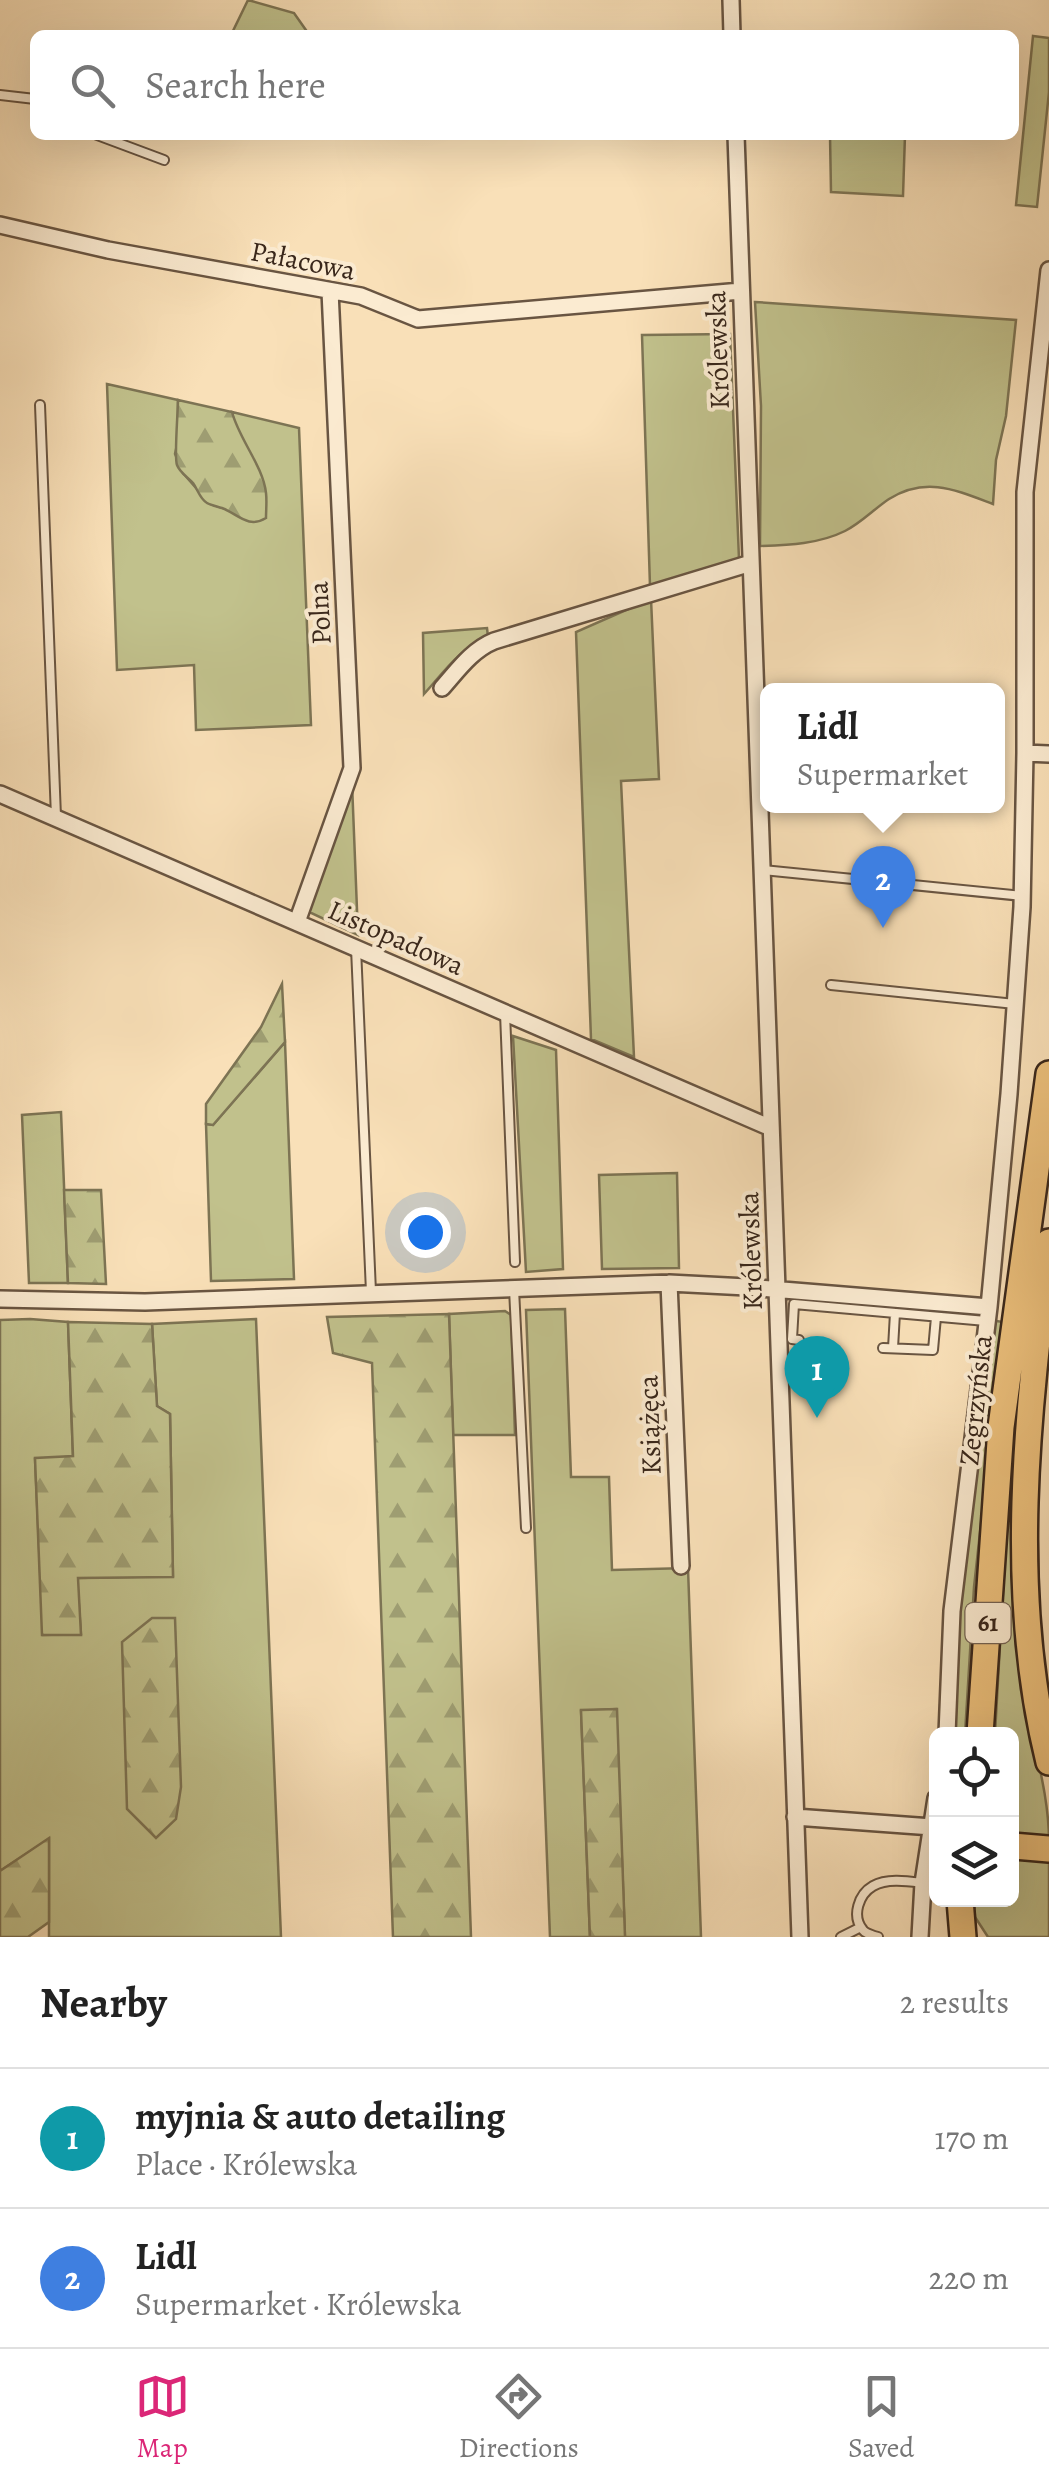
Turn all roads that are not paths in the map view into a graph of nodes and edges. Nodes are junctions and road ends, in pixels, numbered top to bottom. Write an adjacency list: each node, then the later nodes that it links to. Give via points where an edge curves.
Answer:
1 (731, 0): 2 (street)
2 (732, 30)
3 (0, 95): 4 (lane)
4 (30, 99)
5 (110, 140): 7 (lane)
6 (736, 140): 10 (street, Królewska)
7 (164, 160)
8 (0, 225): 11 (street, Pałacowa)
9 (1049, 270): 15 (street, via 1024,492)
10 (742, 291): 11 (street, Pałacowa, via 418,319 361,296); 13 (street, Królewska)
11 (330, 292): 21 (street, Polna, via 352,768)
12 (40, 405): 18 (lane)
13 (750, 563): 14 (street, via 494,641); 19 (street, Królewska)
14 (442, 688)
15 (1025, 753): 16 (street); 20 (street)
16 (1049, 754)
17 (0, 794): 18 (street, Listopadowa)
18 (56, 817): 21 (street, Listopadowa)
19 (762, 870): 20 (lane); 27 (street, Królewska)
20 (1022, 896): 24 (street)
21 (296, 922): 22 (street, Listopadowa)
22 (356, 948): 25 (street, Listopadowa); 33 (lane)
23 (831, 985): 24 (lane)
24 (1015, 1004): 36 (street)
25 (505, 1013): 27 (street, Listopadowa); 29 (lane)
26 (1049, 1074): 42 (main road, Zegrzyńska / 61, via 1001,1427)
27 (771, 1128): 32 (street, Królewska)
28 (1049, 1242): 43 (main road, Zegrzyńska / 61, via 1032,1367 1024,1515 1030,1646)
29 (516, 1262)
30 (669, 1283): 31 (street); 32 (street); 40 (street, Książęca)
31 (514, 1289): 33 (street); 39 (lane)
32 (778, 1289): 36 (street); 44 (street, Królewska)
33 (371, 1292): 34 (street, via 145,1302)
34 (0, 1300)
35 (895, 1313): 37 (lane); 37 (lane, via 888,1348 934,1350); 38 (lane, via 794,1304 792,1339)
36 (987, 1314): 37 (lane); 41 (street, via 952,1611)
37 (936, 1317)
38 (799, 1340)
39 (526, 1528)
40 (681, 1566)
41 (948, 1727)
42 (980, 1727)
43 (1049, 1762)
44 (793, 1818): 45 (street); 52 (street, Królewska)
45 (929, 1827)
46 (929, 1844): 49 (street)
47 (1019, 1846): 48 (main road)
48 (1049, 1849)
49 (922, 1882): 51 (lane, via 884,1882 866,1890 858,1903); 55 (street)
50 (961, 1907): 56 (main road)
51 (861, 1927): 53 (lane); 54 (lane)
52 (800, 1937)
53 (841, 1937)
54 (878, 1937)
55 (920, 1937)
56 (963, 1937)

